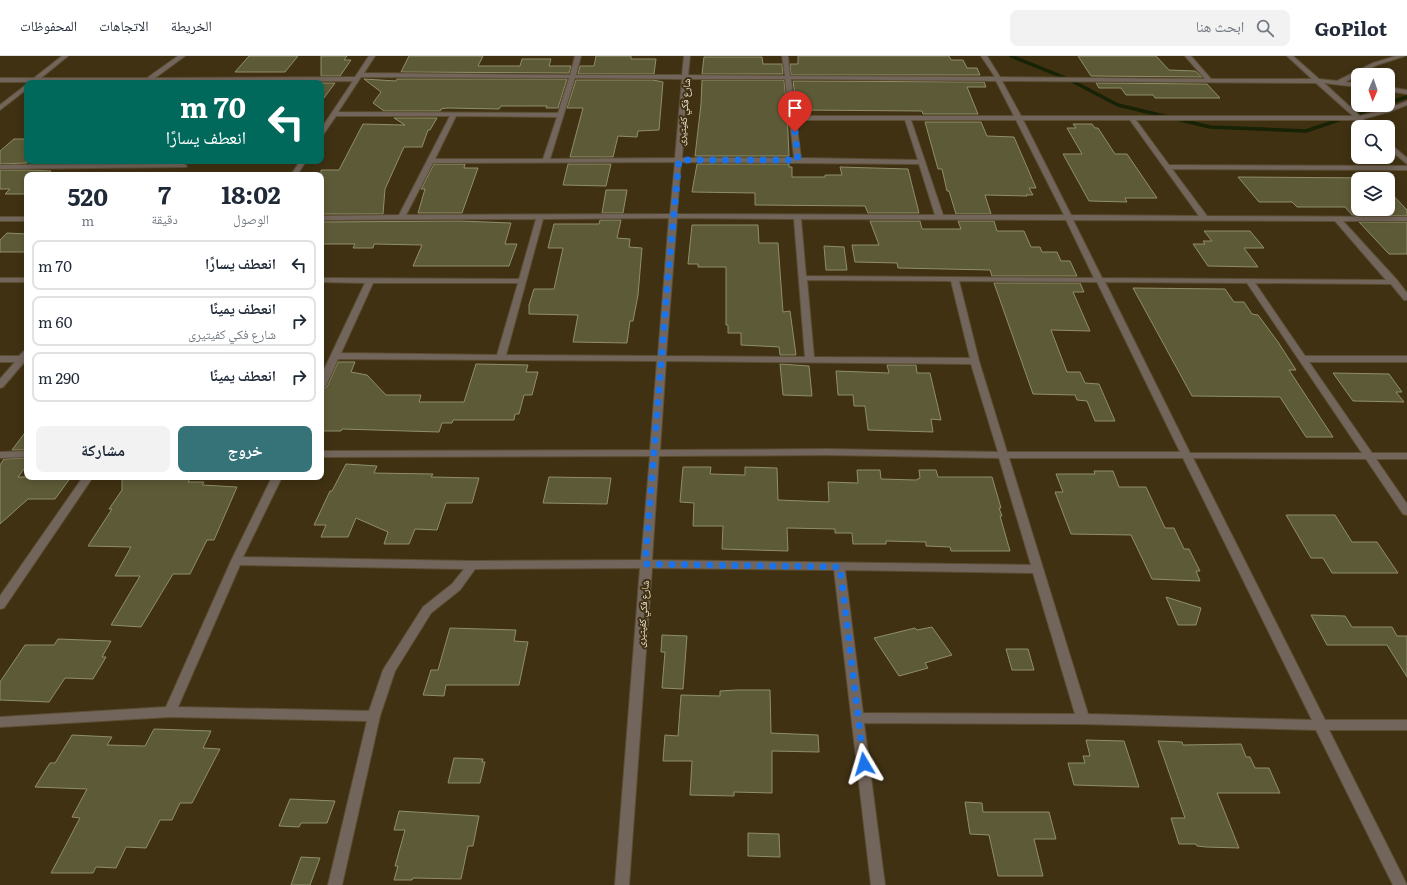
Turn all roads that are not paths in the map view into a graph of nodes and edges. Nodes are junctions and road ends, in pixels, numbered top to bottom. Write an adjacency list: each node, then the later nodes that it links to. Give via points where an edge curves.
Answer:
1 (65, 56): 17 (street)
2 (182, 56): 18 (street)
3 (372, 56): 12 (street)
4 (578, 56): 11 (street)
5 (687, 56): 13 (street, شارع فكي كفيتيرى)
6 (785, 56): 14 (street)
7 (984, 56): 15 (street)
8 (1188, 56): 20 (street)
9 (1290, 56): 22 (street)
10 (1402, 56): 23 (street, via 1375,64)
11 (573, 76): 12 (street); 13 (street); 31 (street)
12 (358, 77): 19 (street); 32 (street)
13 (686, 77): 14 (street); 42 (street, شارع فكي كفيتيرى)
14 (788, 78): 15 (street); 34 (street)
15 (998, 78): 20 (street); 36 (street)
16 (0, 80): 21 (street)
17 (34, 80)
18 (148, 80)
19 (200, 80)
20 (1209, 80): 22 (street)
21 (24, 81)
22 (1319, 81): 23 (street); 38 (street)
23 (1338, 83): 24 (street)
24 (1351, 84)
25 (24, 88): 29 (street)
26 (1395, 90): 27 (street)
27 (1407, 92)
28 (1407, 103): 38 (street, via 1387,112)
29 (0, 108)
30 (454, 115): 31 (street); 32 (street); 44 (street)
31 (560, 115): 41 (street)
32 (333, 116): 33 (street); 39 (street)
33 (324, 118)
34 (793, 118): 35 (street); 43 (street)
35 (908, 118): 36 (street); 45 (street)
36 (1019, 118): 37 (street); 60 (street)
37 (1132, 118): 38 (street); 51 (street)
38 (1359, 118)
39 (324, 130)
40 (1395, 151): 46 (street)
41 (546, 160): 42 (street); 44 (street)
42 (679, 160): 43 (street); 54 (street, شارع فكي كفيتيرى)
43 (798, 160): 45 (street)
44 (430, 161): 55 (street)
45 (921, 162): 59 (street)
46 (1407, 162)
47 (65, 164): 50 (street)
48 (186, 164): 50 (street); 53 (street)
49 (0, 167): 50 (street)
50 (62, 167)
51 (1167, 167): 52 (street); 61 (street)
52 (1407, 168)
53 (179, 172)
54 (674, 216): 56 (street); 57 (street); 83 (street, شارع فكي كفيتيرى)
55 (402, 217): 56 (street); 58 (street)
56 (540, 217): 75 (street)
57 (796, 217): 59 (street); 68 (street)
58 (324, 218)
59 (940, 218): 60 (street)
60 (1068, 218): 61 (street); 74 (street)
61 (1205, 218): 65 (street)
62 (0, 219): 63 (street)
63 (8, 219): 64 (street); 67 (street)
64 (24, 219)
65 (1337, 219): 66 (street); 77 (street)
66 (1407, 219)
67 (0, 228)
68 (802, 278): 69 (street); 85 (street)
69 (954, 279): 74 (street); 88 (street)
70 (0, 280): 71 (street)
71 (24, 280)
72 (324, 280): 73 (street)
73 (370, 280): 75 (street); 80 (street)
74 (1099, 280): 76 (street); 96 (street)
75 (522, 281): 82 (street)
76 (1249, 281): 77 (street); 86 (street)
77 (1394, 282): 78 (street)
78 (1407, 298)
79 (24, 356): 84 (street)
80 (336, 356): 82 (street); 89 (street)
81 (24, 357): 90 (street)
82 (501, 357): 83 (street)
83 (662, 358): 85 (street); 91 (street, شارع فكي كفيتيرى)
84 (0, 359)
85 (810, 359): 88 (street)
86 (1301, 359): 87 (street); 97 (street)
87 (1407, 359)
88 (975, 361): 95 (street)
89 (324, 380)
90 (0, 385)
91 (655, 452): 94 (street); 95 (street); 103 (street, شارع فكي كفيتيرى)
92 (0, 454): 93 (street)
93 (24, 454)
94 (324, 454)
95 (1003, 455): 96 (street); 106 (street)
96 (1186, 456): 97 (street); 113 (street)
97 (1368, 456): 98 (street); 101 (street)
98 (1407, 456)
99 (86, 480): 107 (street)
100 (276, 480): 102 (street)
101 (1407, 512)
102 (236, 561): 104 (street); 108 (street)
103 (645, 564): 104 (street); 105 (street); 116 (street, شارع فكي كفيتيرى)
104 (472, 565): 109 (street, via 456,586 427,610 389,670)
105 (840, 567): 106 (street); 110 (street)
106 (1037, 569): 111 (street)
107 (0, 605)
108 (170, 712): 109 (street); 112 (street)
109 (374, 716): 115 (street)
110 (859, 718): 111 (street); 117 (street)
111 (1083, 719): 113 (street)
112 (0, 722)
113 (1321, 725): 114 (street); 118 (street)
114 (1407, 725)
115 (335, 885)
116 (622, 885)
117 (878, 885)
118 (1400, 885)

